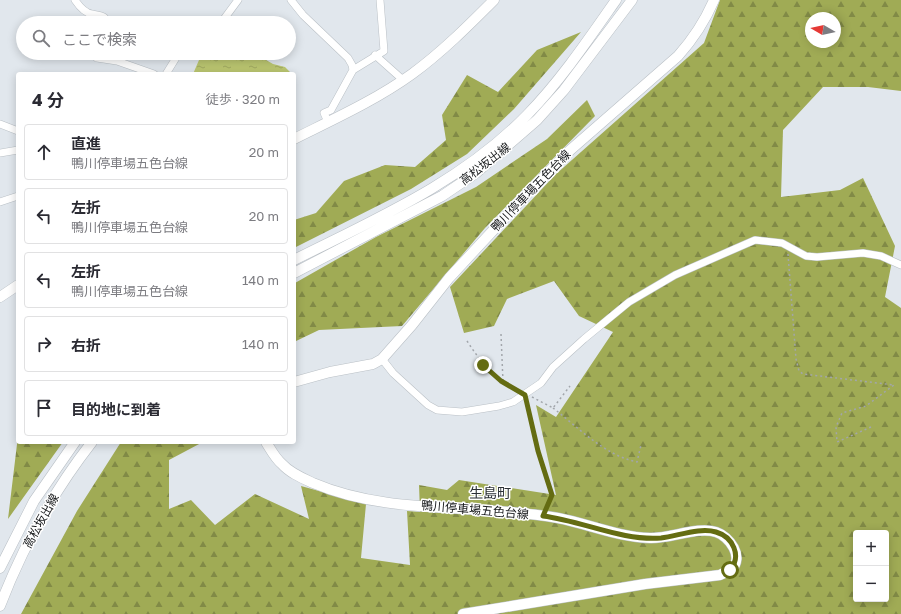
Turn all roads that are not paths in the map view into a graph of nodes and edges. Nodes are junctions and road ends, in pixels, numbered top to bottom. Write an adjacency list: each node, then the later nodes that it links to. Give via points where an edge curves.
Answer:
1 (74, 0): 9 (street, via 83,10)
2 (238, 0): 10 (street)
3 (291, 0): 14 (street, via 348,58)
4 (380, 0): 11 (street, via 384,51)
5 (494, 0): 17 (main road, via 438,54)
6 (616, 0): 26 (main road, 高松坂出線, via 555,84 500,141 437,186)
7 (632, 0): 28 (main road, 高松坂出線, via 564,90 537,120 476,174 442,196)
8 (714, 0): 31 (main road, 鴨川停車場五色台線, via 706,20 678,56 568,152 523,198 449,278)
9 (102, 16)
10 (226, 16)
11 (375, 55): 14 (street); 17 (street)
12 (110, 60): 15 (street)
13 (175, 60): 16 (street)
14 (353, 70): 18 (street, via 330,110 324,113)
15 (148, 72)
16 (167, 72)
17 (403, 80): 18 (main road)
18 (328, 122): 21 (main road)
19 (0, 124): 20 (street)
20 (16, 130)
21 (296, 138)
22 (16, 150): 23 (street)
23 (0, 153)
24 (16, 197): 25 (street)
25 (0, 202)
26 (296, 259)
27 (901, 266): 31 (street, via 881,256 863,254 806,256 770,240 755,240 651,288 584,339 541,383 513,402 499,406 462,412 437,410 392,373)
28 (296, 272)
29 (16, 286): 30 (main road)
30 (0, 297)
31 (382, 359): 32 (main road, 鴨川停車場五色台線, via 373,364)
32 (296, 381)
33 (74, 444): 36 (main road, 高松坂出線, via 34,501)
34 (91, 444): 37 (main road, 高松坂出線, via 46,508)
35 (267, 444): 38 (main road, 鴨川停車場五色台線, via 282,465 297,476 337,492 363,498 558,518 619,534 651,538 715,531 725,536 735,549 735,565 720,574)
36 (0, 568)
37 (0, 606)
38 (462, 614)

